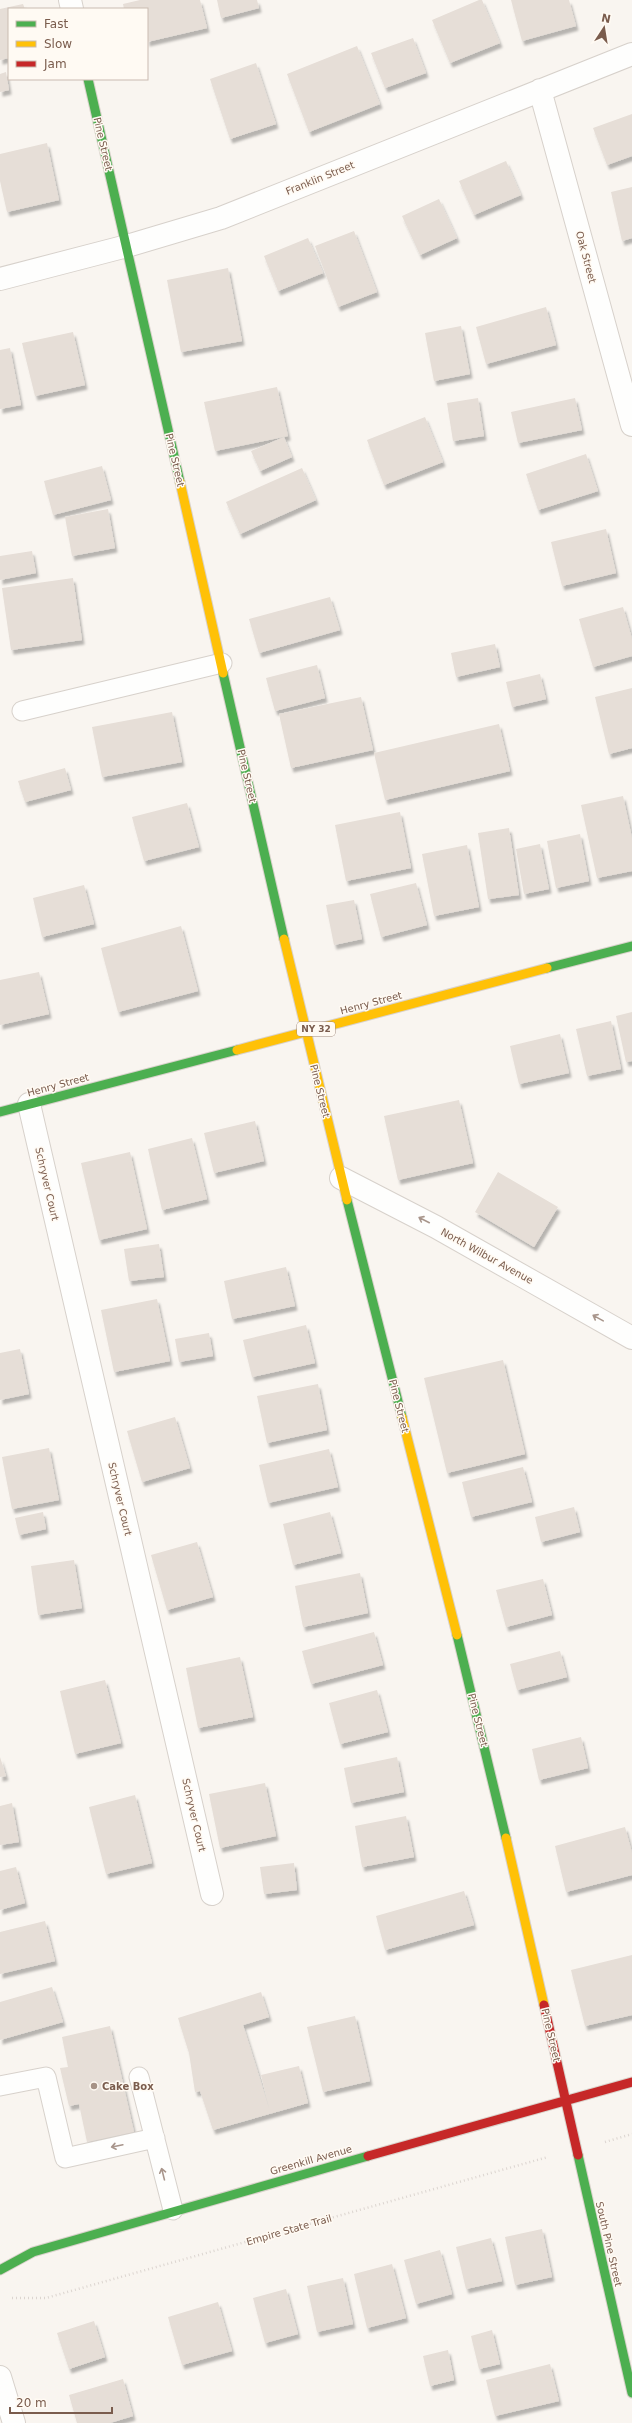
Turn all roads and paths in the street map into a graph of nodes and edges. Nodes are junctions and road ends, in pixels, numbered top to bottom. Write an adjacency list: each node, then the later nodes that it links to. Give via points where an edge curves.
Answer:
1 (632, 54): 3 (street, Franklin Street)
2 (88, 80): 4 (street, Pine Street)
3 (540, 90): 4 (street, Franklin Street, via 221,218); 6 (street, Oak Street)
4 (127, 246): 5 (street, Franklin Street); 7 (street, Pine Street)
5 (0, 279)
6 (632, 425)
7 (222, 664): 8 (lane); 10 (street, Pine Street)
8 (22, 711)
9 (632, 946): 10 (street, Henry Street / NY 32)
10 (305, 1032): 11 (street, Henry Street / NY 32); 13 (street, Pine Street)
11 (28, 1104): 12 (street, Henry Street / NY 32); 15 (street, Schryver Court)
12 (0, 1112)
13 (341, 1178): 14 (street, North Wilbur Avenue, one-way to 13, via 436,1227); 19 (street, Pine Street, via 498,1796)
14 (632, 1338)
15 (212, 1894)
16 (139, 2077): 20 (lane)
17 (632, 2082): 19 (street, Greenkill Avenue)
18 (0, 2086): 20 (lane, one-way to 18, via 65,2158 46,2077)
19 (566, 2100): 21 (street, South Pine Street); 22 (street, Greenkill Avenue)
20 (155, 2138): 22 (lane, one-way to 20)
21 (577, 2150): 24 (path, Empire State Trail, via 46,2298); 26 (street, South Pine Street)
22 (173, 2210): 23 (street, Greenkill Avenue, via 33,2252)
23 (0, 2270)
24 (8, 2298)
25 (0, 2377): 27 (street)
26 (632, 2393)
27 (14, 2423)

